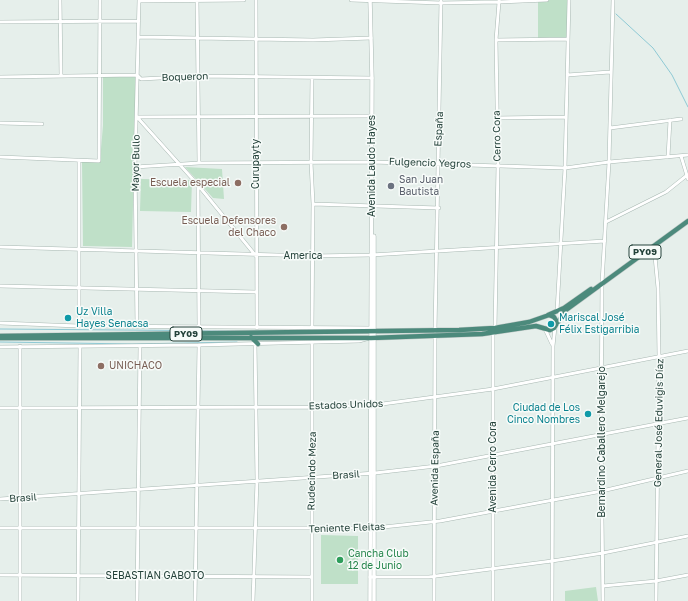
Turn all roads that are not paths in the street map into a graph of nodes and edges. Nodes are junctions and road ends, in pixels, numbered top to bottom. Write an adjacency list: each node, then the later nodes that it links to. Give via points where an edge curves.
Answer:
1 (60, 0): 14 (street)
2 (100, 0): 15 (street)
3 (198, 0): 4 (street); 11 (street); 20 (street)
4 (244, 0)
5 (256, 0): 21 (street, Curupayty)
6 (351, 0): 7 (street)
7 (370, 0): 12 (street); 19 (street, Avenida Laudo Hayes)
8 (547, 0): 13 (street)
9 (569, 0): 22 (street)
10 (613, 0): 24 (street, Bernardino Caballero Melgarejo)
11 (139, 1): 16 (street, Mayor Bullo)
12 (441, 1): 13 (street); 57 (street, España)
13 (499, 1): 23 (street, Cerro Cora)
14 (61, 20): 15 (street); 17 (street); 28 (street)
15 (100, 20): 16 (street); 25 (street)
16 (139, 21): 18 (street, Mayor Bullo)
17 (0, 22)
18 (139, 37): 20 (street); 26 (street, Mayor Bullo)
19 (371, 38): 21 (street); 33 (street, Avenida Laudo Hayes)
20 (198, 39): 21 (street); 29 (street)
21 (256, 39): 30 (street, Curupayty)
22 (568, 39): 23 (street); 27 (street)
23 (496, 40): 40 (street, Cerro Cora)
24 (610, 72): 27 (street); 45 (street, Bernardino Caballero Melgarejo)
25 (101, 75): 26 (street, Boqueron); 28 (street, Boqueron); 50 (street, via 99,160)
26 (138, 75): 29 (street, Boqueron, via 140,79); 36 (street, Mayor Bullo)
27 (567, 75): 39 (street)
28 (61, 76): 31 (street, Boqueron)
29 (198, 76): 30 (street, Boqueron); 37 (street)
30 (256, 76): 32 (street, Boqueron); 38 (street, Curupayty)
31 (0, 77)
32 (312, 78): 33 (street, Boqueron); 34 (street)
33 (372, 78): 35 (street, Avenida Laudo Hayes)
34 (311, 116): 35 (street); 38 (street); 51 (street)
35 (372, 116): 52 (street, Avenida Laudo Hayes)
36 (137, 117): 37 (street); 56 (street); 59 (street, Mayor Bullo)
37 (198, 117): 38 (street); 54 (street)
38 (256, 117): 55 (street, Curupayty)
39 (566, 117): 40 (street); 60 (street)
40 (496, 118): 58 (street, Cerro Cora)
41 (681, 119): 42 (street)
42 (670, 120): 45 (street); 49 (street)
43 (0, 123): 44 (street)
44 (42, 124)
45 (610, 128): 53 (street, Bernardino Caballero Melgarejo)
46 (688, 155): 47 (street, Fulgencio Yegros)
47 (680, 156): 49 (street, Fulgencio Yegros); 61 (street)
48 (0, 157): 50 (street)
49 (668, 157): 53 (street, Fulgencio Yegros)
50 (79, 160): 73 (street)
51 (311, 162): 52 (street, Fulgencio Yegros); 55 (street, Fulgencio Yegros); 63 (street)
52 (372, 162): 57 (street, Fulgencio Yegros); 64 (street, Avenida Laudo Hayes)
53 (609, 162): 60 (street, Fulgencio Yegros); 67 (street, Bernardino Caballero Melgarejo)
54 (199, 163): 55 (street, Fulgencio Yegros); 56 (street, Fulgencio Yegros)
55 (256, 163): 78 (street, Curupayty)
56 (179, 164): 59 (street, Fulgencio Yegros); 62 (street)
57 (437, 164): 58 (street, Fulgencio Yegros); 65 (street, España)
58 (498, 166): 60 (street, Fulgencio Yegros); 72 (street, Cerro Cora)
59 (135, 167): 75 (street, Mayor Bullo)
60 (565, 168): 69 (street)
61 (687, 178): 67 (street, via 666,192)
62 (198, 185): 76 (street); 78 (street)
63 (313, 204): 64 (street); 79 (street)
64 (373, 207): 65 (street); 77 (street, Avenida Laudo Hayes)
65 (439, 208): 74 (street, España)
66 (688, 221): 70 (highway, PY09)
67 (606, 222): 68 (street, Bernardino Caballero Melgarejo)
68 (605, 241): 69 (street, America); 80 (street, Bernardino Caballero Melgarejo)
69 (561, 242): 72 (street, America); 86 (street)
70 (654, 246): 80 (highway, PY09); 110 (street, General José Eduvigis Díaz, via 658,288)
71 (0, 248): 73 (street, America)
72 (495, 248): 74 (street, America); 96 (street, Cerro Cora)
73 (80, 250): 75 (street, America); 82 (street)
74 (436, 251): 77 (street, America); 98 (street, España)
75 (137, 252): 76 (street, America); 83 (street, Mayor Bullo)
76 (198, 254): 78 (street, America); 84 (street)
77 (373, 255): 79 (street, America); 97 (street, Avenida Laudo Hayes)
78 (256, 256): 79 (street, America); 85 (street, Curupayty)
79 (312, 256): 94 (street)
80 (602, 283): 86 (highway, PY09); 91 (highway, PY09, via 566,310); 111 (street, Bernardino Caballero Melgarejo)
81 (0, 286): 82 (street)
82 (79, 288): 83 (street); 89 (street)
83 (138, 290): 84 (street); 90 (street, Mayor Bullo)
84 (198, 292): 85 (street); 92 (street)
85 (256, 292): 93 (street, Curupayty)
86 (558, 311): 87 (highway, PY09)
87 (546, 316): 91 (highway, via 554,317); 95 (highway, via 542,321); 96 (highway, PY09)
88 (0, 323): 89 (street)
89 (79, 326): 90 (street)
90 (137, 326): 92 (street)
91 (556, 326): 95 (highway, PY09, via 550,330); 107 (street)
92 (198, 327): 93 (street)
93 (256, 328): 94 (street)
94 (312, 328): 97 (street)
95 (545, 328): 96 (highway, PY09, via 536,326); 107 (street)
96 (494, 330): 98 (highway, PY09); 113 (street, Avenida Cerro Cora)
97 (372, 333): 98 (highway, PY09); 99 (highway, PY09); 100 (highway, PY09); 101 (street, via 359,341); 115 (street)
98 (435, 333): 114 (street, Avenida España)
99 (0, 337): 100 (highway, PY09)
100 (251, 337): 102 (highway)
101 (312, 342): 102 (street); 120 (street, Rudecindo Meza)
102 (256, 344): 106 (street); 116 (street)
103 (20, 346): 104 (street); 108 (street); 122 (street)
104 (80, 346): 105 (street); 117 (street)
105 (140, 346): 106 (street); 118 (street)
106 (199, 346): 119 (street)
107 (553, 346): 112 (street)
108 (0, 347)
109 (688, 351): 110 (street, Estados Unidos)
110 (659, 356): 111 (street, Estados Unidos); 124 (street, General José Eduvigis Díaz)
111 (602, 366): 112 (street, Estados Unidos); 125 (street, Bernardino Caballero Melgarejo)
112 (554, 376): 113 (street, Estados Unidos); 126 (street)
113 (493, 389): 114 (street, Estados Unidos); 127 (street, Avenida Cerro Cora)
114 (435, 398): 115 (street, Estados Unidos); 128 (street, Avenida España)
115 (373, 405): 120 (street, Estados Unidos); 130 (street); 131 (street)
116 (256, 406): 119 (street, Estados Unidos); 120 (street, Estados Unidos); 134 (street)
117 (80, 407): 118 (street, Estados Unidos); 122 (street, Estados Unidos); 138 (street)
118 (139, 407): 119 (street, Estados Unidos); 136 (street)
119 (197, 407): 135 (street)
120 (313, 407): 132 (street, Rudecindo Meza)
121 (0, 408): 122 (street, Estados Unidos)
122 (20, 408): 139 (street)
123 (688, 418): 124 (street, Brasil)
124 (658, 424): 125 (street, Brasil); 133 (street, General José Eduvigis Díaz)
125 (601, 434): 126 (street, Brasil); 137 (street, Bernardino Caballero Melgarejo)
126 (553, 443): 127 (street, Brasil); 141 (street)
127 (494, 455): 128 (street, Brasil); 142 (street, Avenida Cerro Cora)
128 (436, 466): 131 (street, Brasil); 143 (street, Avenida España)
129 (688, 472): 133 (street, Teniente Fleitas)
130 (370, 473): 131 (street, Brasil); 132 (street, Brasil); 147 (street)
131 (375, 473): 147 (street)
132 (312, 477): 134 (street, Brasil); 151 (street, Rudecindo Meza)
133 (658, 478): 137 (street, Teniente Fleitas); 153 (street, General José Eduvigis Díaz)
134 (257, 480): 135 (street, Brasil); 150 (street)
135 (196, 485): 136 (street, Brasil); 149 (street)
136 (138, 491): 138 (street, Brasil); 148 (street)
137 (602, 491): 141 (street, Teniente Fleitas); 154 (street, Bernardino Caballero Melgarejo)
138 (80, 493): 139 (street, Brasil); 146 (street)
139 (20, 498): 140 (street, Brasil); 145 (street)
140 (0, 499)
141 (552, 499): 142 (street, Teniente Fleitas); 155 (street)
142 (493, 510): 143 (street, Teniente Fleitas); 156 (street, Avenida Cerro Cora)
143 (434, 521): 147 (street, Teniente Fleitas); 159 (street, Avenida España)
144 (0, 528): 145 (street, Teniente Fleitas)
145 (21, 528): 146 (street, Teniente Fleitas); 158 (street)
146 (79, 528): 148 (street, Teniente Fleitas); 161 (street)
147 (372, 528): 151 (street, Teniente Fleitas); 166 (street)
148 (138, 529): 149 (street, Teniente Fleitas); 162 (street)
149 (195, 529): 150 (street, Teniente Fleitas); 163 (street)
150 (256, 529): 151 (street, Teniente Fleitas); 164 (street)
151 (311, 529): 165 (street, Rudecindo Meza)
152 (688, 536): 153 (street)
153 (656, 543): 154 (street); 167 (street, General José Eduvigis Díaz)
154 (603, 553): 155 (street); 168 (street, Bernardino Caballero Melgarejo)
155 (552, 561): 156 (street); 179 (street)
156 (494, 567): 159 (street); 178 (street, Avenida Cerro Cora)
157 (0, 575): 158 (street, SEBASTIAN GABOTO)
158 (20, 575): 161 (street, SEBASTIAN GABOTO); 169 (street)
159 (435, 575): 166 (street); 177 (street, Avenida España)
160 (688, 575): 167 (street)
161 (78, 576): 162 (street, SEBASTIAN GABOTO); 170 (street)
162 (137, 576): 163 (street, SEBASTIAN GABOTO); 171 (street)
163 (194, 576): 164 (street, SEBASTIAN GABOTO); 172 (street)
164 (254, 577): 165 (street, SEBASTIAN GABOTO); 173 (street)
165 (311, 577): 174 (street, Rudecindo Meza)
166 (372, 577): 175 (street); 176 (street)
167 (656, 581): 168 (street); 181 (street, General José Eduvigis Díaz)
168 (603, 586): 180 (street, Bernardino Caballero Melgarejo)
169 (20, 601)
170 (78, 601)
171 (137, 601)
172 (194, 601)
173 (254, 601)
174 (312, 601)
175 (370, 601)
176 (374, 601)
177 (434, 601)
178 (493, 601)
179 (552, 601)
180 (603, 601)
181 (656, 601)

